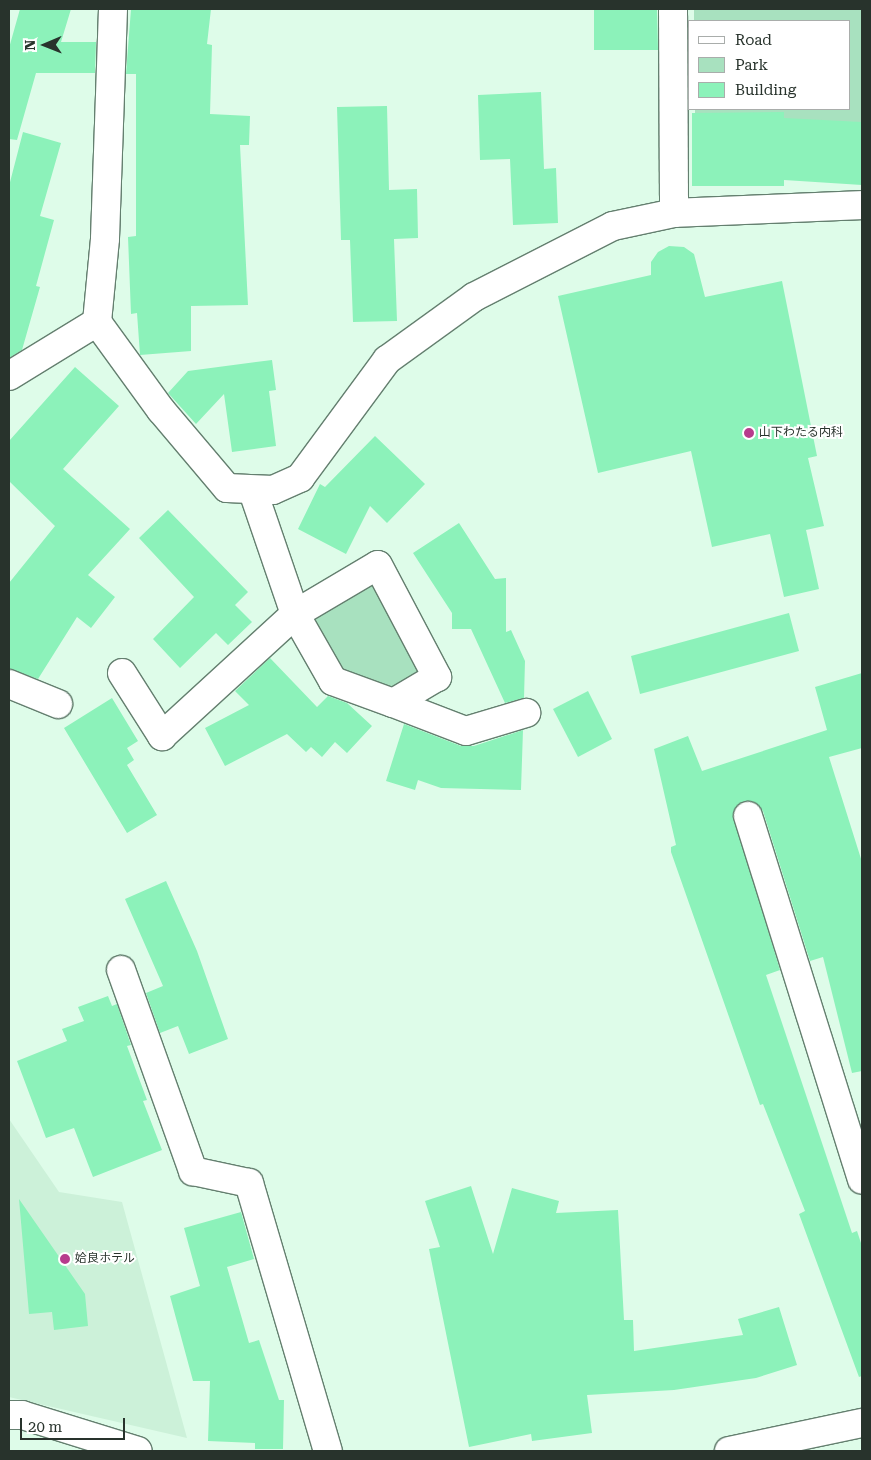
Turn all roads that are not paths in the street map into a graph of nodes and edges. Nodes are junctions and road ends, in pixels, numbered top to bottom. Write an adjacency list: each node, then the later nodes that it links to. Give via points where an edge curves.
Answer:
1 (113, 9): 5 (street, via 105,239)
2 (673, 9): 4 (street)
3 (862, 205): 4 (street)
4 (674, 213): 7 (street, via 613,226 474,297 387,360 300,478 273,490)
5 (98, 322): 6 (street); 7 (street, via 161,410 228,488)
6 (9, 376)
7 (253, 491): 8 (street)
8 (295, 614): 9 (street, via 162,736); 11 (street, via 333,682); 11 (street, via 378,565 437,677)
9 (122, 673)
10 (9, 684): 12 (street)
11 (393, 703): 13 (street, via 466,731)
12 (58, 704)
13 (526, 713)
14 (748, 816): 16 (street)
15 (120, 970): 20 (street, via 193,1171 249,1183)
16 (862, 1180)
17 (9, 1415): 19 (street, via 22,1416)
18 (862, 1423): 21 (street)
19 (138, 1451)
20 (328, 1451)
21 (729, 1451)

